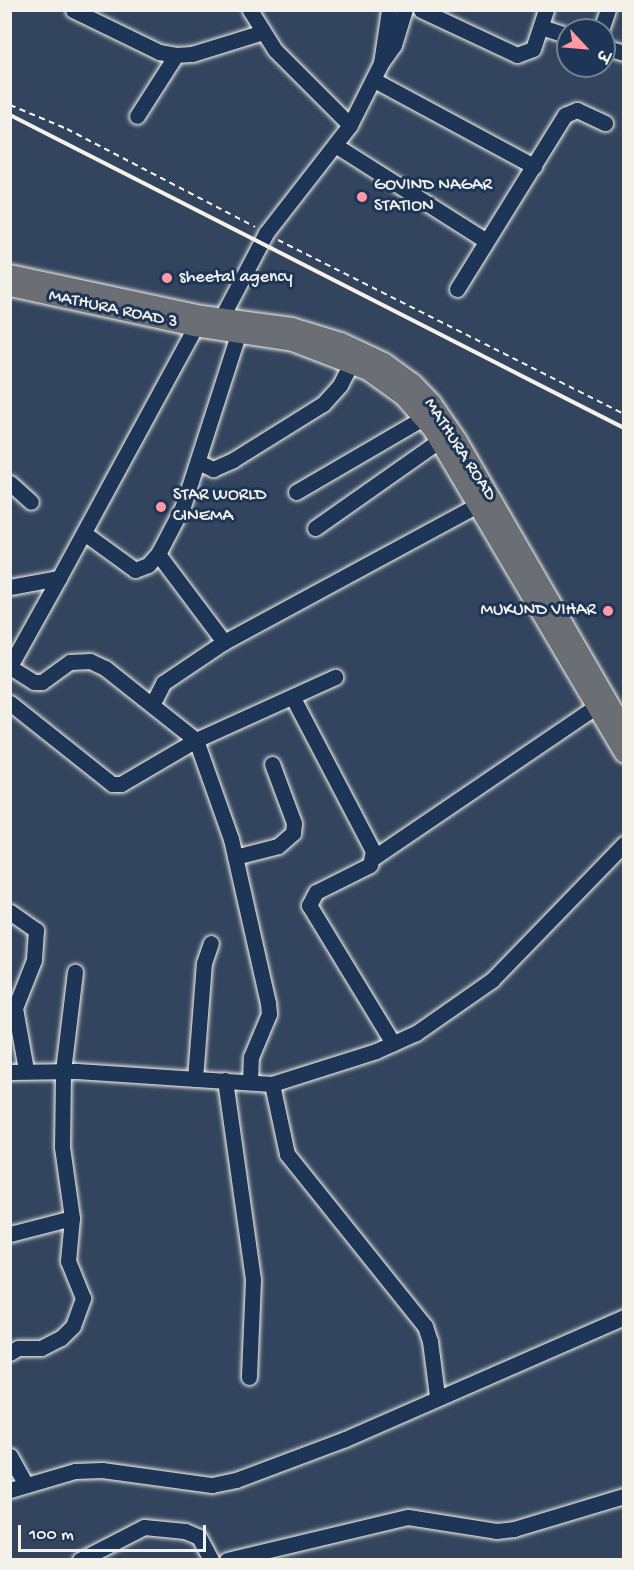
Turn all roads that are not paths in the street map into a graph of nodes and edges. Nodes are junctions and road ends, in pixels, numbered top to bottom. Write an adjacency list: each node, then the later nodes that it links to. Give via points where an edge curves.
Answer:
1 (73, 10): 10 (street, via 159,52)
2 (250, 10): 8 (street)
3 (389, 10): 11 (street)
4 (405, 10): 11 (street, via 394,45)
5 (421, 10): 7 (street, via 517,55 533,49)
6 (546, 10): 7 (street)
7 (541, 27): 9 (street)
8 (263, 32): 10 (street, via 192,54); 15 (street, via 302,80)
9 (556, 32)
10 (176, 55): 13 (street)
11 (381, 63): 12 (street)
12 (374, 80): 15 (street); 17 (street)
13 (137, 116)
14 (605, 123): 17 (street, via 569,111)
15 (350, 125): 16 (street)
16 (335, 146): 18 (street); 23 (street, via 266,233)
17 (534, 166): 18 (street)
18 (486, 241): 21 (street)
19 (10, 274): 22 (main road)
20 (10, 287): 22 (main road, MATHURA ROAD 3)
21 (457, 289)
22 (198, 321): 23 (main road, MATHURA ROAD 3); 34 (street)
23 (218, 324): 24 (main road, MATHURA ROAD); 38 (main road, MATHURA ROAD, via 292,327 341,342 384,362 413,383 458,441)
24 (239, 333): 25 (main road, MATHURA ROAD, via 293,342); 28 (street)
25 (351, 363): 26 (main road, MATHURA ROAD, via 404,397); 28 (street, via 340,385 323,404 233,460 213,469)
26 (423, 418): 27 (main road, MATHURA ROAD); 30 (street)
27 (439, 441): 32 (main road, MATHURA ROAD); 33 (street)
28 (198, 462): 35 (street, via 183,506)
29 (10, 483): 31 (street)
30 (296, 492)
31 (31, 502)
32 (476, 506): 38 (main road, MATHURA ROAD); 39 (street)
33 (315, 528)
34 (84, 533): 35 (street, via 135,570 148,565); 36 (street)
35 (158, 554): 39 (street)
36 (59, 578): 37 (street); 40 (street)
37 (10, 587)
38 (554, 626): 45 (main road, MATHURA ROAD); 46 (main road, MATHURA ROAD)
39 (224, 642): 44 (street, via 163,683)
40 (12, 660): 44 (street, via 34,682 42,682 70,662 90,661)
41 (335, 677): 42 (street)
42 (293, 698): 47 (street); 52 (street, via 373,851)
43 (10, 703): 47 (street, via 112,784 121,784)
44 (152, 705): 47 (street)
45 (594, 708): 48 (main road, MATHURA ROAD); 52 (street)
46 (624, 728)
47 (196, 740): 51 (street)
48 (624, 754)
49 (272, 764): 51 (street, via 294,823 293,833 278,846)
50 (624, 844): 57 (street, via 492,980 416,1032)
51 (235, 857): 62 (street, via 269,1014 252,1057)
52 (373, 858): 57 (street, via 364,869 316,892 309,905)
53 (10, 912): 56 (street, via 36,930 34,960)
54 (211, 943): 60 (street, via 204,963)
55 (75, 972): 59 (street)
56 (13, 1007): 58 (street)
57 (393, 1043): 63 (street, via 291,1081)
58 (18, 1071): 59 (street)
59 (63, 1071): 60 (street); 64 (street, via 62,1147)
60 (195, 1078): 61 (street)
61 (225, 1080): 62 (street); 68 (street, via 253,1280)
62 (250, 1082): 63 (street)
63 (272, 1084): 69 (street, via 287,1154 424,1326 430,1341)
64 (72, 1218): 65 (street); 67 (street, via 68,1261 83,1298 73,1326 51,1345 18,1348)
65 (10, 1234)
66 (624, 1317): 69 (street)
67 (10, 1353)
68 (249, 1377)
69 (437, 1396): 71 (street, via 345,1439 236,1480 212,1485 102,1470 55,1474)
70 (10, 1456): 71 (street)
71 (26, 1485): 72 (street)
72 (10, 1490)
73 (624, 1496): 76 (street, via 514,1529 496,1531 408,1517)
74 (80, 1560): 75 (street, via 144,1527 185,1531 199,1538)
75 (211, 1560)
76 (227, 1560)

